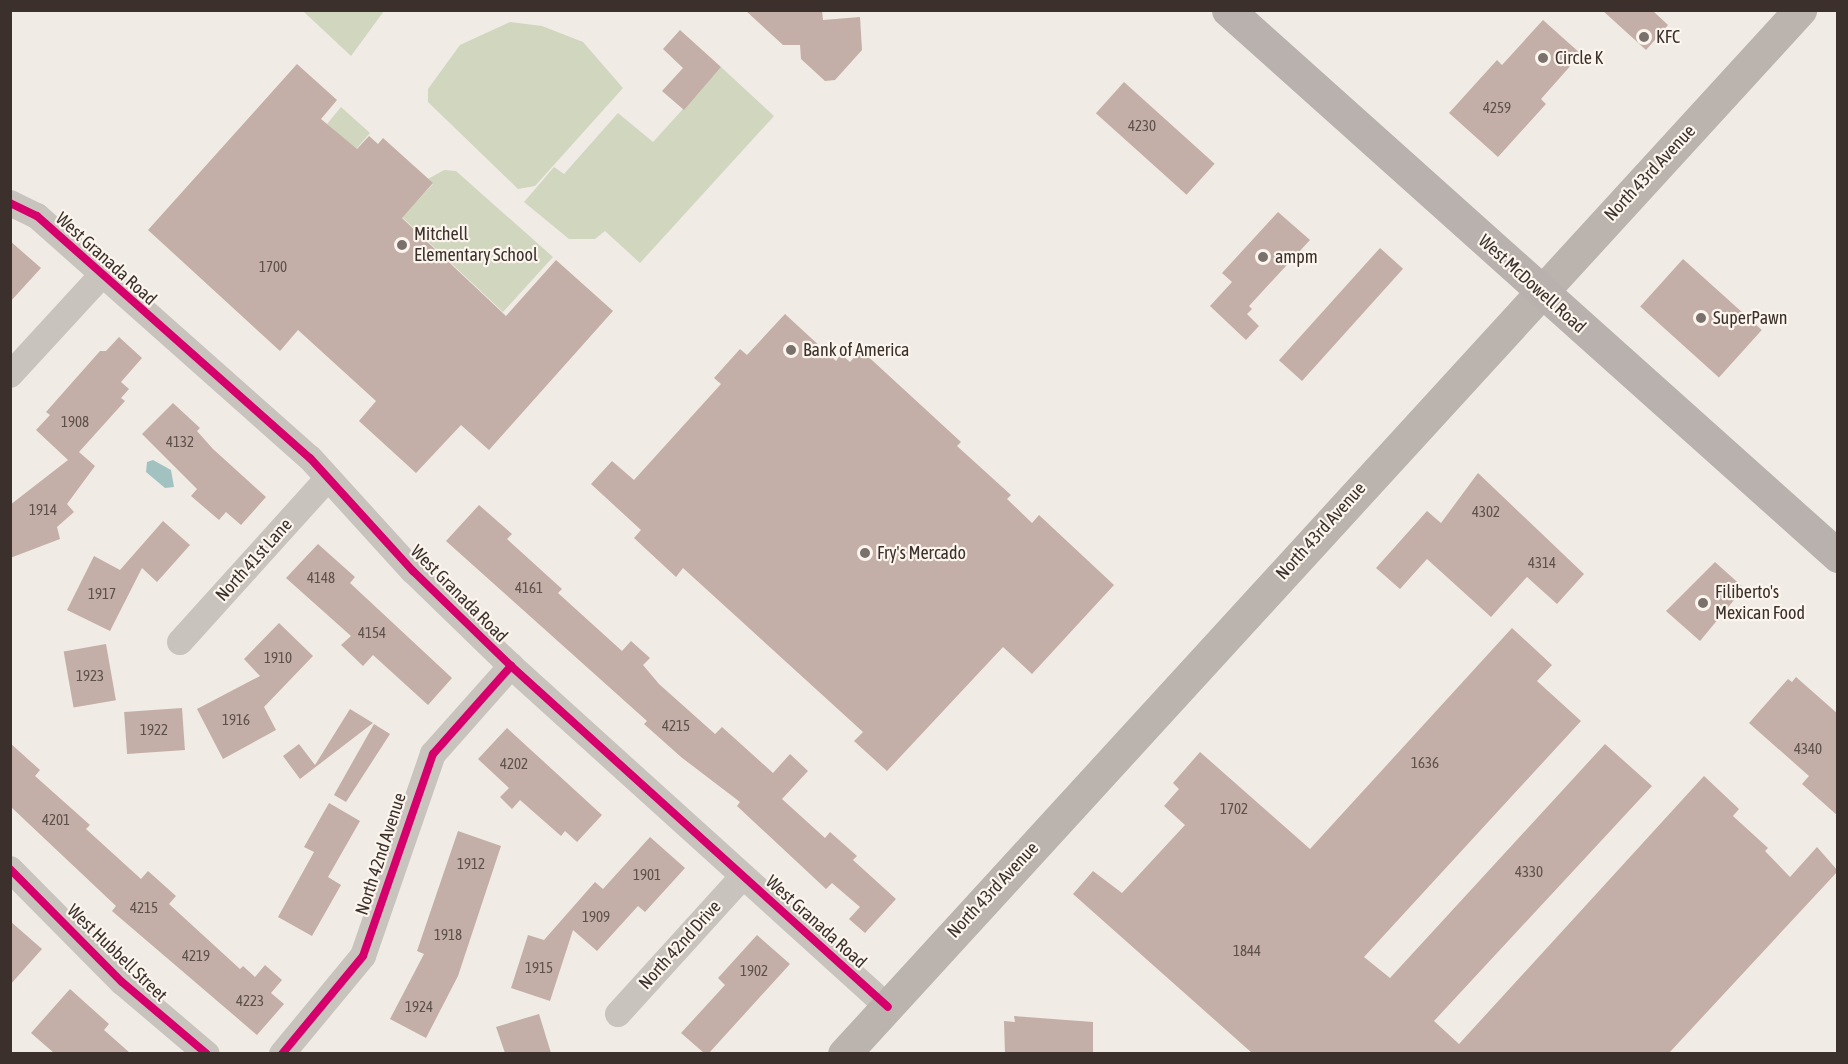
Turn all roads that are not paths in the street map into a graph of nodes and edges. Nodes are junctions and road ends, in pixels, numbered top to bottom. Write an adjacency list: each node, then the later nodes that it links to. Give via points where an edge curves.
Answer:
1 (1228, 10): 5 (main road, West McDowell Road)
2 (1800, 10): 5 (main road, North 43rd Avenue)
3 (10, 203): 4 (street, West Granada Road, via 37,216)
4 (102, 275): 6 (street); 7 (street, West Granada Road)
5 (1540, 291): 8 (main road, West McDowell Road); 13 (main road, North 43rd Avenue)
6 (10, 375)
7 (328, 478): 9 (street, North 41st Lane); 10 (street, West Granada Road, via 413,571)
8 (1838, 556)
9 (180, 642)
10 (512, 666): 12 (street, West Granada Road); 16 (street, North 42nd Avenue, via 433,754 363,956)
11 (10, 869): 15 (street, West Hubbell Street, via 122,982)
12 (742, 876): 13 (street, West Granada Road); 14 (street, North 42nd Drive)
13 (888, 1007): 17 (main road, North 43rd Avenue)
14 (618, 1014)
15 (207, 1053)
16 (282, 1053)
17 (844, 1053)

